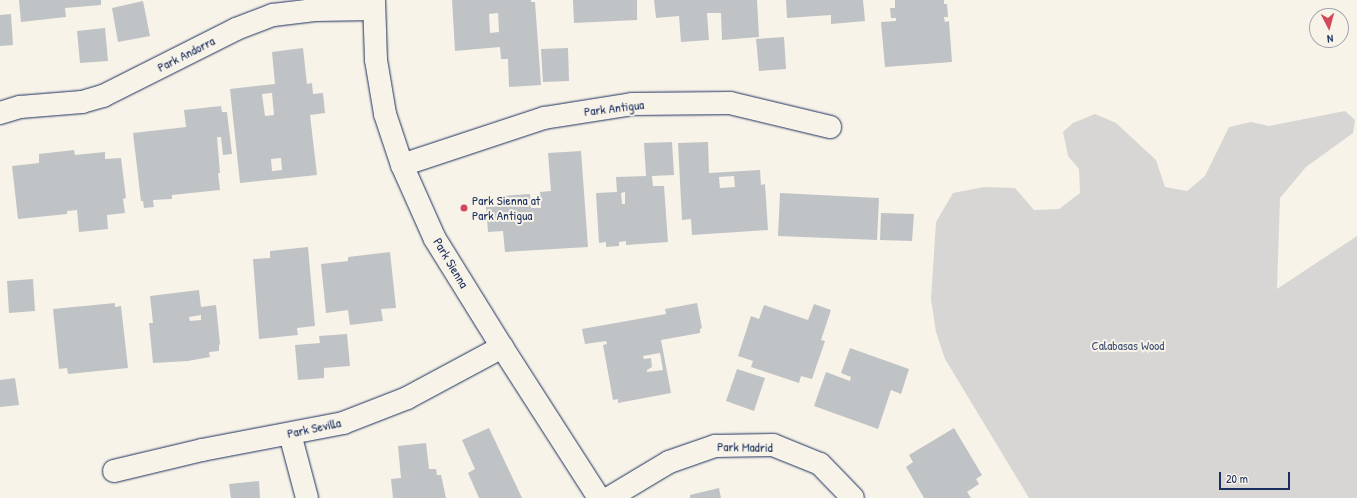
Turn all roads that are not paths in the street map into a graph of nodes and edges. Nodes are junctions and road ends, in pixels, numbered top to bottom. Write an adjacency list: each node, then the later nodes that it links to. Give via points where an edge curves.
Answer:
1 (374, 5): 2 (street, Park Andorra, via 273,15 236,29 103,96 82,102); 4 (street, Park Sienna, via 376,60 385,114)
2 (0, 112)
3 (830, 127): 4 (street, Park Antigua, via 730,103 632,104 544,118)
4 (402, 165): 5 (street, Park Sienna, via 435,239)
5 (502, 347): 6 (street, Park Sevilla, via 407,398 343,423); 9 (street, Park Sienna)
6 (290, 434): 7 (street, Park Sevilla, via 202,450); 8 (street)
7 (114, 471)
8 (307, 498)
9 (599, 498)
10 (609, 498): 11 (street, Park Madrid, via 669,462 715,446 766,445 773,445 820,464)
11 (852, 498)

